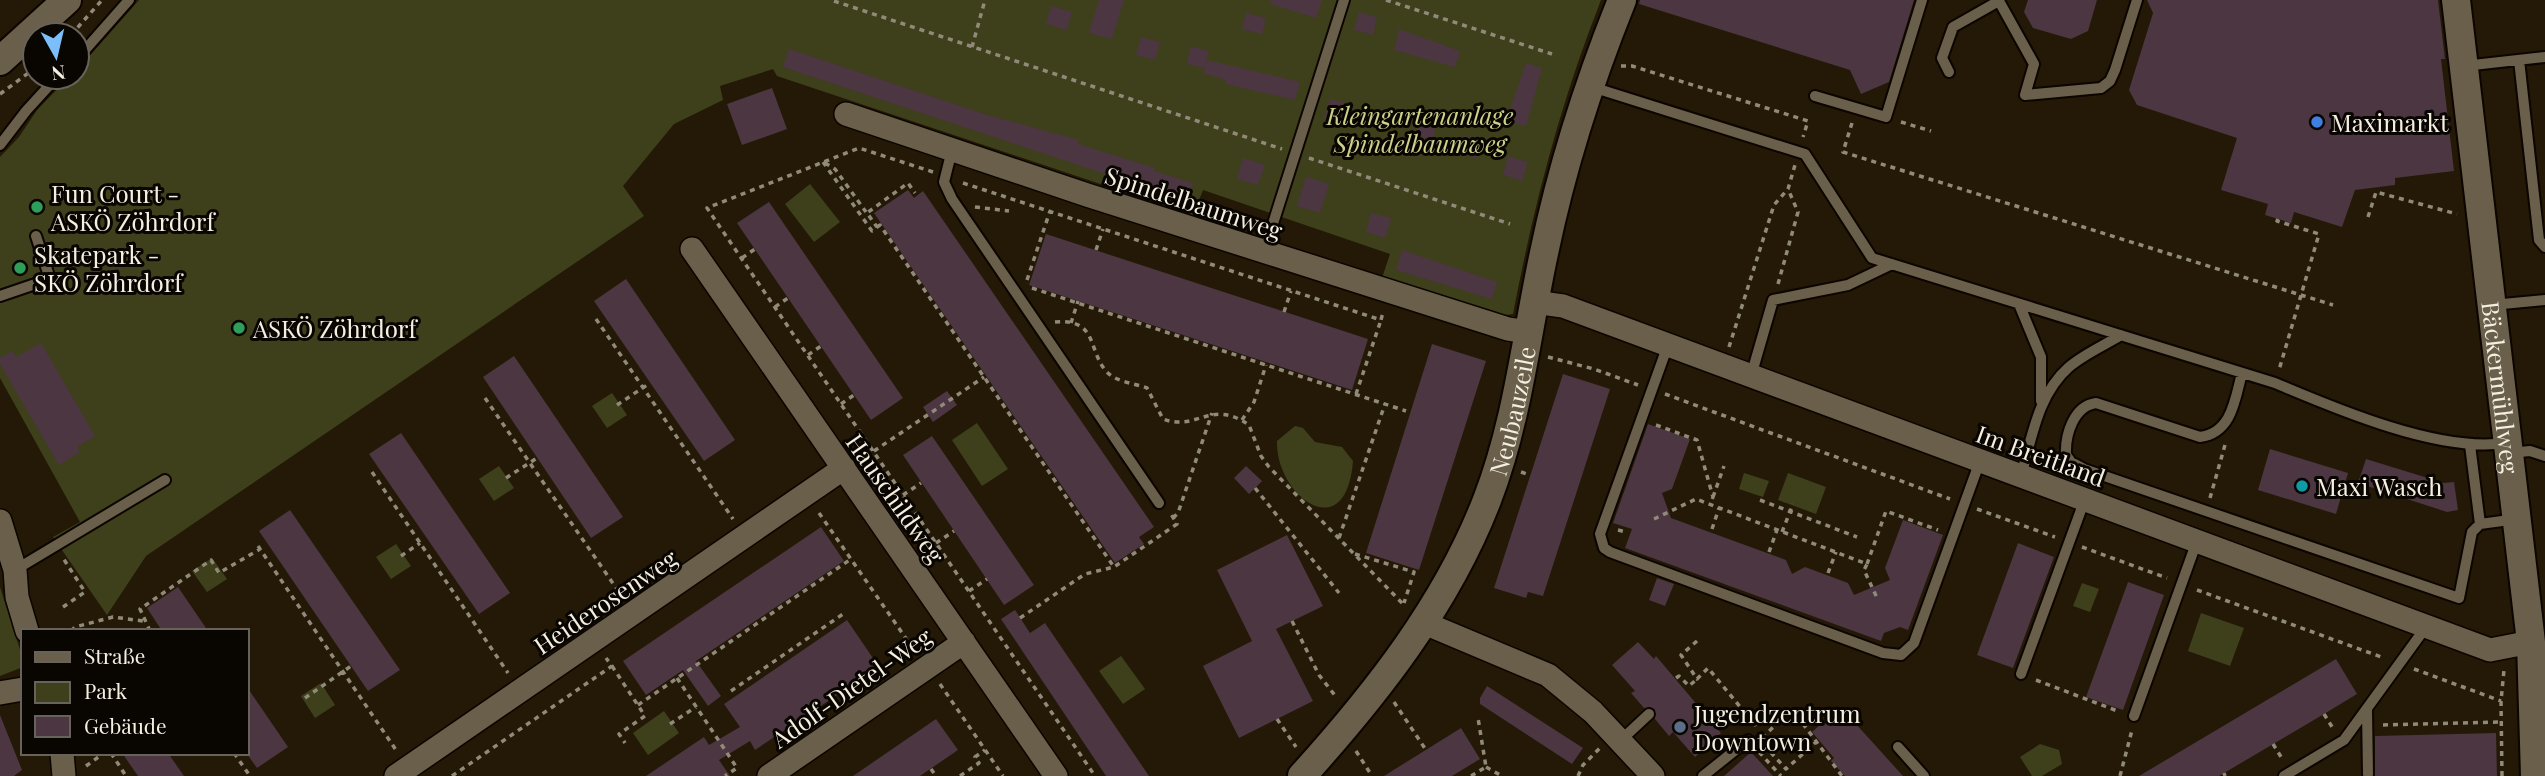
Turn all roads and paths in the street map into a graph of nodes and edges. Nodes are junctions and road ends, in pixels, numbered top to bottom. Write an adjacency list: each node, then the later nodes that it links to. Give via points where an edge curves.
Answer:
1 (67, 0): 18 (street)
2 (102, 0): 12 (path)
3 (129, 0): 13 (lane)
4 (985, 0): 14 (path)
5 (1344, 0): 32 (lane)
6 (1386, 0): 15 (path)
7 (1622, 0): 22 (street, Neubauzeile)
8 (1922, 0): 27 (lane)
9 (2137, 0): 21 (lane, via 2115,70 2101,88 2025,95 2034,64 2000,1 1953,27 1942,58)
10 (2456, 0): 20 (street, Bäckermühlweg)
11 (834, 1): 14 (path)
12 (83, 21)
13 (91, 43)
14 (972, 47): 32 (path)
15 (1552, 54)
16 (2545, 57): 17 (lane)
17 (2519, 60): 20 (lane); 49 (lane, via 2539,240)
18 (0, 61)
19 (1617, 64): 31 (path, via 1808,121)
20 (2463, 66): 44 (street, Bäckermühlweg)
21 (1949, 72)
22 (1589, 86): 31 (lane); 64 (street, Neubauzeile, via 1570,146)
23 (44, 91): 29 (lane)
24 (1815, 96): 25 (lane)
25 (1856, 108): 27 (lane); 59 (path, via 1843,152)
26 (846, 114): 30 (street, Spindelbaumweg)
27 (1885, 117): 28 (path)
28 (1931, 131)
29 (0, 145)
30 (952, 150): 34 (lane); 35 (street, Spindelbaumweg)
31 (1798, 152): 36 (path); 56 (lane, via 1805,154 1872,258)
32 (1295, 154): 45 (path); 53 (lane)
33 (823, 162): 34 (path, via 859,148); 41 (path, via 835,169); 46 (path, via 872,231); 54 (path, via 707,208)
34 (945, 176): 38 (lane, via 947,190); 40 (path)
35 (1058, 185): 40 (path); 53 (street, Spindelbaumweg)
36 (1788, 189): 61 (path, via 1798,212); 84 (path, via 1774,205 1734,337)
37 (915, 193): 41 (path, via 908,183)
38 (960, 210): 39 (path); 74 (lane)
39 (1009, 211)
40 (1049, 211): 47 (path); 63 (path, via 1025,285)
41 (867, 213): 46 (path)
42 (2368, 217): 44 (path, via 2376,192)
43 (2278, 219): 59 (path, via 2319,234)
44 (2482, 221): 68 (street, Bäckermühlweg)
45 (1510, 224)
46 (877, 227): 87 (path, via 880,225)
47 (1103, 229): 52 (path); 57 (path)
48 (36, 236): 58 (lane, via 50,279)
49 (2545, 247)
50 (692, 249): 116 (street, Hauschildweg)
51 (755, 249): 54 (path)
52 (1096, 250)
53 (1265, 252): 55 (street, Spindelbaumweg)
54 (742, 258): 69 (path)
55 (1300, 263): 57 (path); 76 (street, Spindelbaumweg)
56 (1892, 264): 61 (lane, via 1848,285); 66 (lane)
57 (1291, 290): 70 (path); 72 (path)
58 (0, 296)
59 (2301, 296): 67 (path); 89 (path)
60 (788, 298): 69 (path)
61 (1773, 300): 86 (lane)
62 (2545, 300): 68 (lane)
63 (1078, 302): 73 (path); 83 (path)
64 (1534, 302): 76 (street, Neubauzeile); 79 (street, Im Breitland, via 1563,306)
65 (1385, 304): 72 (path)
66 (2019, 304): 78 (lane); 99 (lane, via 2041,357)
67 (2333, 305)
68 (2489, 306): 109 (street, Bäckermühlweg)
69 (775, 307): 81 (path)
70 (1284, 312)
71 (596, 319): 77 (path)
72 (1381, 320): 92 (path)
73 (1071, 323): 74 (path, via 1054,322); 102 (path, via 1089,335 1103,369 1111,376 1147,388 1163,419 1182,423)
74 (1040, 329): 129 (lane)
75 (614, 330): 77 (path)
76 (1529, 332): 179 (street, Neubauzeile, via 1516,405 1486,502 1458,560)
77 (607, 335): 90 (path)
78 (2121, 335): 85 (lane); 99 (lane, via 2070,366)
79 (1668, 345): 84 (street, Im Breitland); 91 (lane)
80 (821, 346): 81 (path)
81 (808, 355): 95 (path)
82 (1544, 356): 91 (path)
83 (1266, 364): 92 (path); 104 (path, via 1254,402)
84 (1721, 365): 86 (street, Im Breitland)
85 (2242, 373): 89 (lane); 105 (lane)
86 (1751, 376): 113 (street, Im Breitland)
87 (984, 377): 110 (path); 166 (path)
88 (650, 383): 90 (path)
89 (2275, 383): 108 (lane, via 2324,404)
90 (643, 388): 98 (path); 107 (path)
91 (1652, 390): 103 (lane); 131 (path)
92 (1356, 394): 96 (path)
93 (854, 395): 95 (path)
94 (485, 398): 100 (path)
95 (841, 404): 110 (path)
96 (1385, 404): 101 (path); 152 (path)
97 (502, 405): 100 (path)
98 (617, 405)
99 (2041, 405): 118 (lane)
100 (494, 410): 114 (path)
101 (1406, 411)
102 (1212, 414): 104 (path); 139 (path)
103 (1641, 419): 126 (path, via 1697,440); 149 (lane, via 1600,534 1604,548 1766,610 1883,653 1901,655 1914,643)
104 (1241, 420): 152 (path, via 1249,425 1269,467)
105 (2228, 422): 135 (path); 135 (lane, via 2210,436 2200,437 2096,403 2085,404 2076,414 2066,446 2071,461 2084,469)
106 (687, 436): 107 (path)
107 (679, 441): 145 (path)
108 (2470, 445): 109 (lane); 144 (lane)
109 (2509, 448): 111 (lane); 141 (street, Bäckermühlweg)
110 (874, 452): 125 (path)
111 (2545, 456)
112 (537, 458): 114 (path)
113 (1980, 461): 118 (street, Im Breitland); 131 (lane)
114 (530, 463): 119 (path); 138 (path)
115 (1724, 466): 126 (path)
116 (844, 468): 192 (street, Hauschildweg); 240 (street, Heiderosenweg)
117 (372, 472): 123 (path)
118 (2021, 476): 127 (street, Im Breitland)
119 (506, 478)
120 (165, 480): 157 (lane)
121 (388, 482): 123 (path)
122 (921, 483): 125 (path)
123 (382, 486): 154 (path)
124 (1255, 488): 173 (path)
125 (903, 495): 156 (path)
126 (1713, 497): 133 (path)
127 (2085, 499): 153 (street, Im Breitland); 155 (lane)
128 (1760, 500): 137 (path)
129 (1159, 503)
130 (1793, 504): 137 (path)
131 (1965, 504): 149 (lane); 155 (path)
132 (813, 505): 162 (path)
133 (1710, 505): 134 (path); 140 (path, via 1696,499)
134 (1719, 508): 146 (path); 148 (path)
135 (2206, 511): 144 (lane, via 2459,598 2472,531)
136 (574, 512): 138 (path)
137 (1790, 512): 148 (path); 151 (path)
138 (567, 517): 176 (path)
139 (1173, 518)
140 (1654, 519)
141 (2516, 519): 144 (lane); 193 (street, Bäckermühlweg)
142 (0, 521): 168 (street)
143 (1177, 524): 166 (path)
144 (2480, 524)
145 (737, 526)
146 (1712, 529)
147 (954, 531): 156 (path)
148 (1780, 531): 158 (path); 159 (path)
149 (1954, 535): 164 (path, via 1886,511)
150 (425, 536): 154 (path)
151 (1857, 537)
152 (1339, 538): 160 (path)
153 (2198, 540): 170 (lane); 185 (street, Im Breitland)
154 (419, 542): 161 (path); 174 (path)
155 (2069, 542): 170 (path); 201 (lane)
156 (936, 543): 172 (path)
157 (55, 546): 168 (lane); 177 (path, via 85,592)
158 (1769, 552)
159 (1836, 552): 164 (path); 167 (path)
160 (1354, 554): 179 (path); 179 (path, via 1414,572)
161 (401, 556)
162 (851, 559): 197 (path); 202 (path)
163 (279, 560): 165 (path)
164 (1867, 564): 175 (path, via 1864,570)
165 (271, 565): 181 (path); 183 (path, via 259,548 219,573 211,560 140,610)
166 (1114, 567): 182 (path, via 1085,574)
167 (1828, 573)
168 (15, 577): 187 (street)
169 (987, 579): 172 (path)
170 (2182, 584): 194 (path); 217 (lane)
171 (461, 589): 174 (path)
172 (969, 591): 190 (path)
173 (1339, 593)
174 (454, 594): 205 (path)
175 (1878, 600)
176 (626, 603)
177 (62, 607)
178 (314, 611): 181 (path)
179 (1412, 613): 227 (street, via 1548,676 1574,694); 238 (street, Neubauzeile, via 1368,700)
180 (843, 614): 207 (path)
181 (306, 617): 199 (path)
182 (1020, 618)
183 (144, 621): 188 (path, via 113,617); 189 (path)
184 (1292, 621): 213 (path, via 1319,675)
185 (2426, 627): 193 (street, Im Breitland, via 2490,650); 194 (lane)
186 (1004, 628): 190 (path)
187 (27, 629)
188 (77, 629)
189 (149, 629)
190 (997, 633): 200 (path)
191 (1698, 641): 204 (path, via 1681,655)
192 (964, 642): 197 (street, Adolf-Dietel-Weg); 253 (street, Hauschildweg)
193 (2518, 645): 211 (path); 266 (street, Bäckermühlweg)
194 (2401, 664): 211 (path); 215 (lane)
195 (351, 666): 199 (path)
196 (612, 666): 212 (path)
197 (928, 667): 232 (path); 249 (street, Adolf-Dietel-Weg)
198 (1032, 668): 200 (path)
199 (343, 671): 210 (path); 240 (path)
200 (1025, 673): 222 (path)
201 (2021, 674): 217 (path)
202 (677, 678): 212 (path); 214 (path)
203 (1676, 678): 204 (path, via 1689,687)
204 (1697, 679): 225 (path, via 1708,668)
205 (513, 680)
206 (21, 689): 208 (street)
207 (731, 691)
208 (0, 692)
209 (1390, 696): 233 (path)
210 (305, 698)
211 (2501, 701): 221 (path)
212 (638, 705): 229 (path, via 645,716 619,734)
213 (1343, 705)
214 (696, 707): 223 (path); 248 (path, via 737,768)
215 (2367, 710): 224 (lane); 264 (lane, via 2344,740)
216 (1650, 713): 227 (lane)
217 (2134, 716): 263 (path)
218 (1066, 717): 222 (path)
219 (1478, 718): 239 (path)
220 (1277, 719): 238 (path)
221 (2501, 722): 224 (path); 265 (path)
222 (1058, 723): 245 (path)
223 (670, 724)
224 (2367, 726): 244 (lane)
225 (1764, 736): 226 (path); 228 (path, via 1792,709)
226 (1753, 740): 228 (path, via 1786,769); 259 (lane); 260 (path)
227 (1612, 742): 257 (path, via 1583,765); 258 (street)
228 (1816, 742): 261 (path)
229 (625, 743)
230 (1352, 745): 254 (path)
231 (1898, 747): 262 (lane)
232 (985, 750): 251 (path, via 975,757 979,763); 252 (path)
233 (1426, 750)
234 (63, 755): 243 (street)
235 (101, 755): 243 (path)
236 (112, 755): 246 (path)
237 (235, 755): 247 (path)
238 (1302, 764)
239 (1486, 766): 255 (path); 256 (path)
240 (399, 767)
241 (931, 769): 250 (path)
242 (1101, 769): 245 (path)
243 (73, 773)
244 (2368, 774)
245 (1094, 775)
246 (126, 776)
247 (250, 776)
248 (725, 776)
249 (769, 776)
250 (936, 776)
251 (960, 776)
252 (1003, 776)
253 (1056, 776)
254 (1372, 776)
255 (1471, 776)
256 (1502, 776)
257 (1578, 776)
258 (1653, 776)
259 (1703, 776)
260 (1781, 776)
261 (1842, 776)
262 (1924, 776)
263 (2120, 776)
264 (2284, 776)
265 (2502, 776)
266 (2535, 776)

